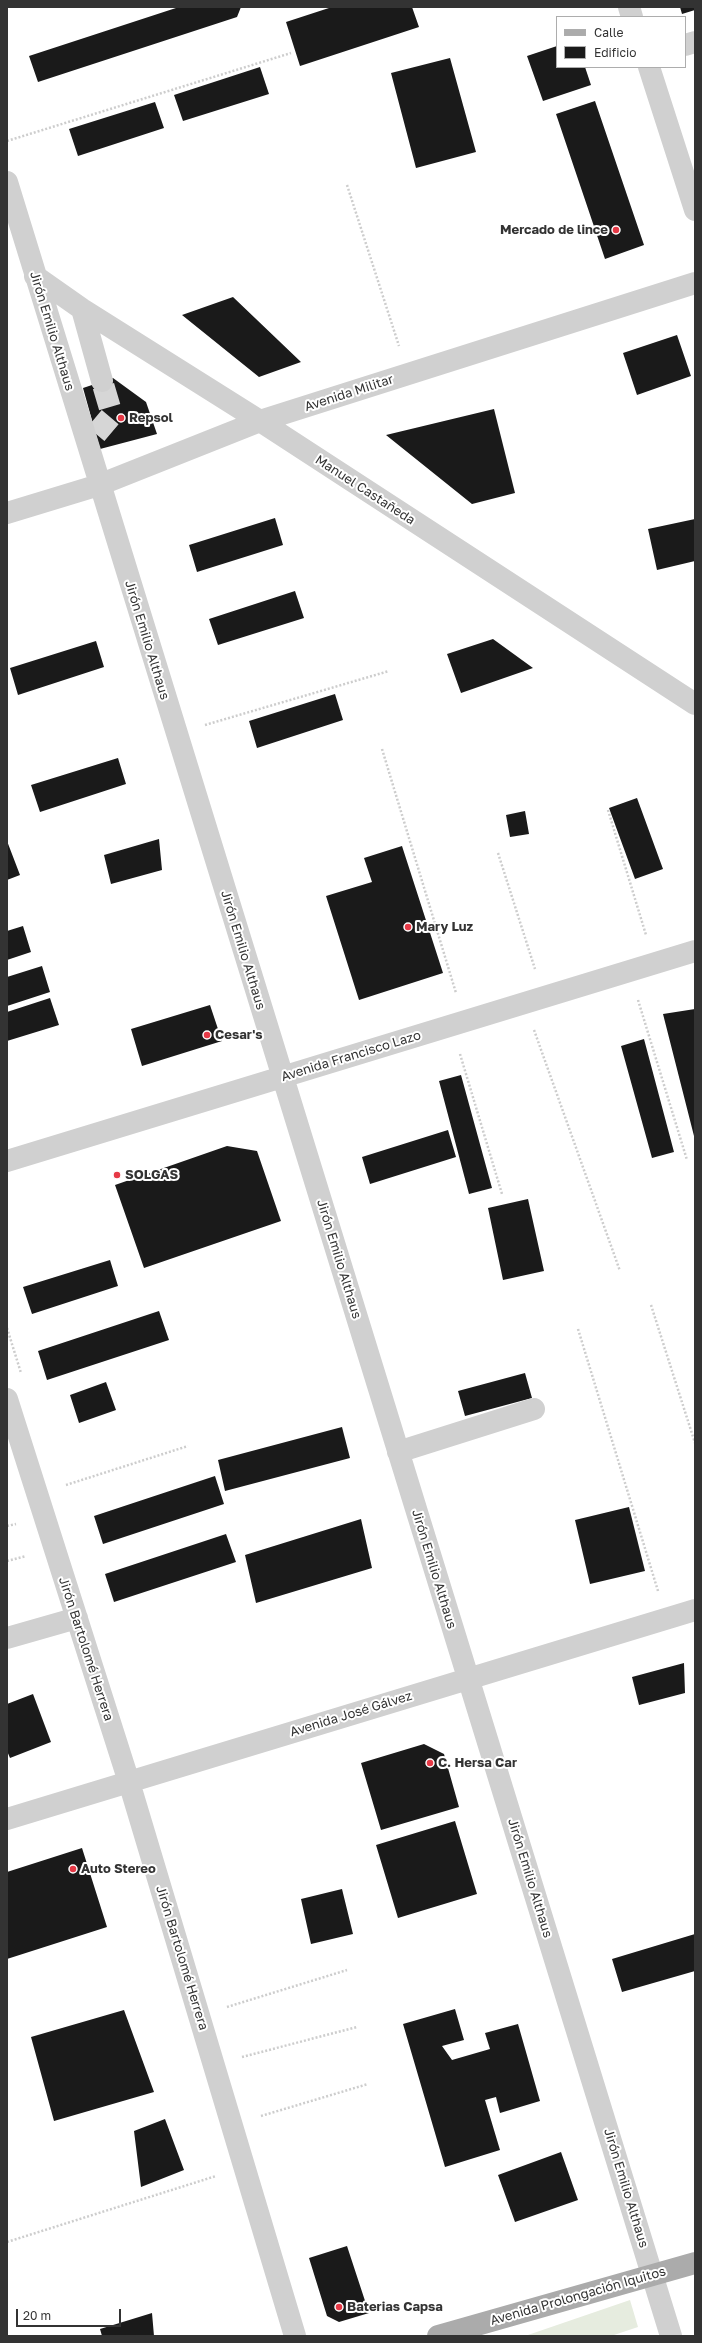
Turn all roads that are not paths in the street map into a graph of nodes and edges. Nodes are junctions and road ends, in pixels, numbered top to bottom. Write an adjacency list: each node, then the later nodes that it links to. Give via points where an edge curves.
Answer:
1 (649, 68): 3 (street)
2 (7, 182): 4 (street, Jirón Emilio Althaus)
3 (695, 210)
4 (35, 276): 6 (street, Manuel Castañeda); 9 (street, Jirón Emilio Althaus, via 91,440)
5 (695, 283): 8 (street, Avenida Militar)
6 (82, 309): 7 (street); 8 (street, Manuel Castañeda)
7 (102, 381)
8 (260, 422): 9 (street, Avenida Militar); 11 (street, Manuel Castañeda)
9 (99, 485): 10 (street, Avenida Militar); 13 (street, Jirón Emilio Althaus)
10 (7, 513)
11 (695, 704)
12 (695, 951): 13 (street, Avenida Francisco Lazo)
13 (282, 1077): 14 (street, Avenida Francisco Lazo); 17 (street, Jirón Emilio Althaus)
14 (7, 1161)
15 (7, 1399): 19 (street, Jirón Bartolomé Herrera)
16 (534, 1409): 17 (street)
17 (398, 1452): 21 (street, Jirón Emilio Althaus)
18 (695, 1610): 21 (street, Avenida José Gálvez)
19 (77, 1618): 20 (street); 22 (street, Jirón Bartolomé Herrera)
20 (7, 1638)
21 (468, 1679): 22 (street, Avenida José Gálvez); 25 (street, Jirón Emilio Althaus)
22 (129, 1782): 23 (street, Avenida José Gálvez); 26 (street, Jirón Bartolomé Herrera)
23 (7, 1819)
24 (695, 2263): 25 (main road, Avenida Prolongación Iquitos)
25 (652, 2275): 27 (main road, Avenida Prolongación Iquitos); 28 (street, Jirón Emilio Althaus)
26 (295, 2336)
27 (438, 2336)
28 (671, 2336)

